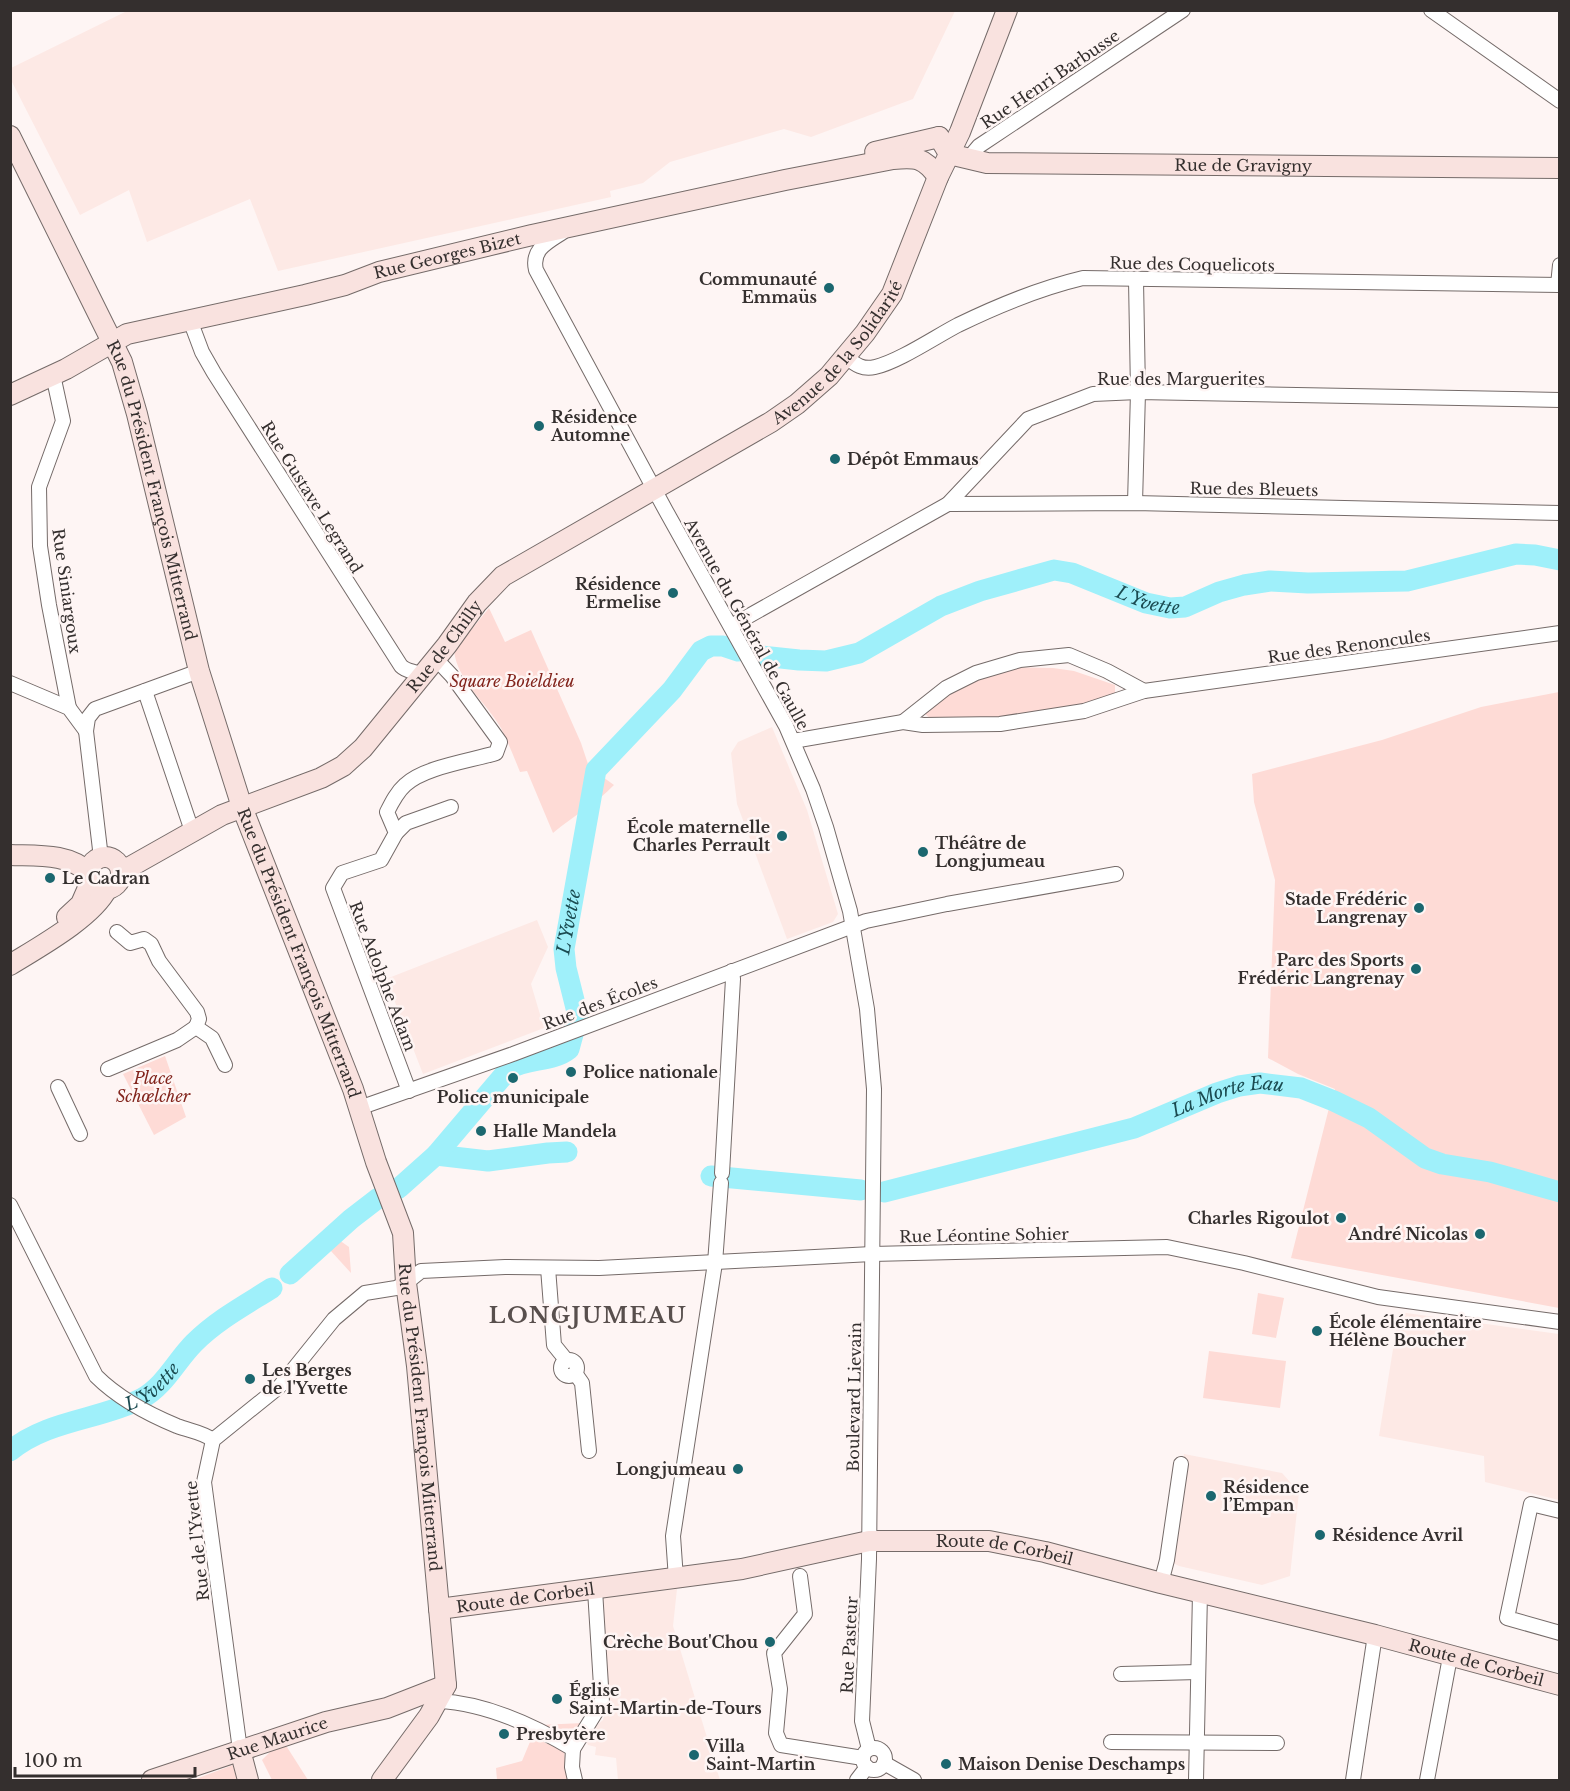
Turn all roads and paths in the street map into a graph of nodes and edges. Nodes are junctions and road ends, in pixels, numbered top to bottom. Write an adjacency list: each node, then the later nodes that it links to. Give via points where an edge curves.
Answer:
1 (994, 10): 7 (main road, via 948,124)
2 (1007, 10): 8 (main road, Avenue de la Solidarité)
3 (1183, 10): 9 (street, Rue Henri Barbusse, via 979,146)
4 (1431, 10): 5 (street)
5 (1560, 100)
6 (10, 136): 18 (main road, Rue du Président François Mitterrand)
7 (939, 137): 8 (main road); 12 (main road, Rue Georges Bizet, via 888,148)
8 (949, 154): 9 (main road, Rue de Gravigny); 11 (main road, Avenue de la Solidarité)
9 (968, 159): 10 (main road, Rue de Gravigny, via 987,163)
10 (1560, 168)
11 (938, 177): 12 (main road, Rue Georges Bizet, via 924,161 910,158); 19 (main road, Avenue de la Solidarité, via 892,294)
12 (785, 180): 13 (main road, Rue Georges Bizet)
13 (568, 229): 17 (main road, Rue Georges Bizet); 24 (street, Avenue du Général de Gaulle, via 542,246 536,254 536,270)
14 (1560, 265): 16 (street)
15 (1136, 280): 16 (street, Rue des Coquelicots); 19 (street, Rue des Coquelicots, via 1083,278 1063,283 981,314 874,368 857,366); 21 (street)
16 (1559, 285)
17 (190, 321): 18 (main road, Rue Georges Bizet, via 127,334); 32 (street, Rue Gustave Legrand, via 201,352 389,647 406,671)
18 (113, 341): 20 (main road, Rue Georges Bizet); 31 (main road, Rue du Président François Mitterrand, via 137,414)
19 (846, 357): 24 (main road, Avenue de la Solidarité, via 812,392 771,422)
20 (53, 375): 22 (main road, Rue Georges Bizet); 36 (street, Rue Siniargoux, via 63,421 39,487 40,546)
21 (1138, 392): 23 (street, Rue des Marguerites); 25 (street); 26 (street, Rue des Marguerites, via 1093,394 1028,419)
22 (10, 396)
23 (1560, 400)
24 (654, 488): 28 (street, Avenue du Général de Gaulle); 30 (main road, Rue de Chilly, via 502,576)
25 (1135, 503): 26 (street, Rue des Bleuets); 27 (street, Rue des Bleuets)
26 (948, 504): 28 (street, Rue des Marguerites)
27 (1560, 513)
28 (731, 626): 39 (street, Avenue du Général de Gaulle)
29 (1560, 633): 35 (street, Rue des Renoncules)
30 (436, 659): 32 (main road, Rue de Chilly); 43 (street, via 500,742 496,753 430,770 405,784 387,812)
31 (199, 671): 34 (street); 40 (main road, Rue du Président François Mitterrand)
32 (423, 676): 40 (main road, Rue de Chilly, via 343,766)
33 (10, 683): 36 (street)
34 (145, 691): 38 (street, via 95,709 88,718); 42 (street)
35 (1144, 691): 37 (street, Rue des Renoncules, via 1084,711 1000,724); 37 (street, Rue des Renoncules, via 1069,655 1020,660 976,673 946,688)
36 (69, 708): 38 (street)
37 (903, 722): 39 (street, Rue des Renoncules)
38 (86, 731): 45 (street)
39 (793, 741): 47 (street, Avenue du Général de Gaulle, via 826,827)
40 (242, 807): 42 (main road, Rue de Chilly); 57 (main road, Rue du Président François Mitterrand)
41 (451, 807): 43 (street, via 406,824)
42 (192, 831): 45 (main road, Rue de Chilly, via 121,872 112,859)
43 (396, 833): 56 (street, Rue Adolphe Adam, via 381,860 342,873 333,888)
44 (10, 855): 45 (main road, via 90,855)
45 (97, 872): 49 (main road, via 81,904); 50 (main road, via 102,898 90,911)
46 (1116, 874): 47 (street, Rue des Écoles, via 919,909)
47 (852, 927): 51 (street, Rue des Écoles); 60 (street, Avenue du Général de Gaulle, via 872,1062)
48 (117, 932): 52 (street, via 130,943 144,939 151,944 197,1012)
49 (10, 957)
50 (10, 965)
51 (732, 971): 56 (street, Rue des Écoles); 61 (street)
52 (196, 1027): 53 (street, via 212,1038); 54 (street, via 177,1040)
53 (225, 1065)
54 (108, 1069)
55 (58, 1087): 58 (street)
56 (409, 1091): 57 (street, Rue des Écoles)
57 (359, 1107): 63 (main road, Rue du Président François Mitterrand, via 403,1233)
58 (80, 1134)
59 (10, 1205): 65 (street, via 94,1372 142,1410)
60 (872, 1254): 61 (street, Rue Léontine Sohier); 64 (street, Rue Léontine Sohier, via 1167,1247 1378,1297); 69 (street, Boulevard Lievain)
61 (715, 1263): 62 (street, Rue Léontine Sohier); 71 (street, via 673,1536)
62 (548, 1268): 63 (street, Rue Léontine Sohier, via 422,1271); 66 (street, via 554,1345 567,1361 575,1364 575,1373 582,1383)
63 (406, 1283): 65 (street, via 361,1295 334,1319 280,1386); 75 (main road, Rue du Président François Mitterrand)
64 (1560, 1323)
65 (213, 1440): 88 (street, Rue de l'Yvette, via 204,1482)
66 (589, 1451)
67 (1181, 1464): 72 (street)
68 (1560, 1511): 76 (street, via 1531,1504 1507,1618)
69 (869, 1541): 71 (main road, Route de Corbeil); 72 (main road, Route de Corbeil, via 989,1540); 89 (street, Rue Pasteur, via 862,1721)
70 (800, 1576): 89 (street, via 806,1614 774,1653 780,1689 777,1740 782,1745)
71 (676, 1579): 73 (main road, Route de Corbeil)
72 (1161, 1583): 74 (main road, Route de Corbeil)
73 (596, 1590): 75 (main road, Route de Corbeil); 87 (street, via 602,1702)
74 (1200, 1593): 77 (main road, Route de Corbeil); 79 (street)
75 (439, 1609): 83 (main road, Rue du Président François Mitterrand)
76 (1560, 1633)
77 (1375, 1635): 78 (main road, Route de Corbeil); 97 (street)
78 (1450, 1657): 81 (main road, Route de Corbeil); 98 (street)
79 (1198, 1672): 80 (street); 85 (street)
80 (1121, 1674)
81 (1560, 1685)
82 (405, 1701): 83 (main road, Rue Maurice); 83 (main road); 88 (main road, Rue Maurice)
83 (437, 1701): 87 (street, via 472,1705 530,1726); 92 (main road)
84 (1112, 1742): 85 (street)
85 (1197, 1742): 86 (street); 96 (street)
86 (1277, 1743)
87 (573, 1749): 93 (street)
88 (240, 1750): 90 (main road, Rue Maurice); 91 (main road)
89 (866, 1758): 94 (street); 95 (street, via 878,1749 884,1754 884,1763)
90 (152, 1780)
91 (248, 1780)
92 (382, 1780)
93 (574, 1780)
94 (857, 1780)
95 (914, 1780)
96 (1196, 1780)
97 (1353, 1780)
98 (1427, 1780)

